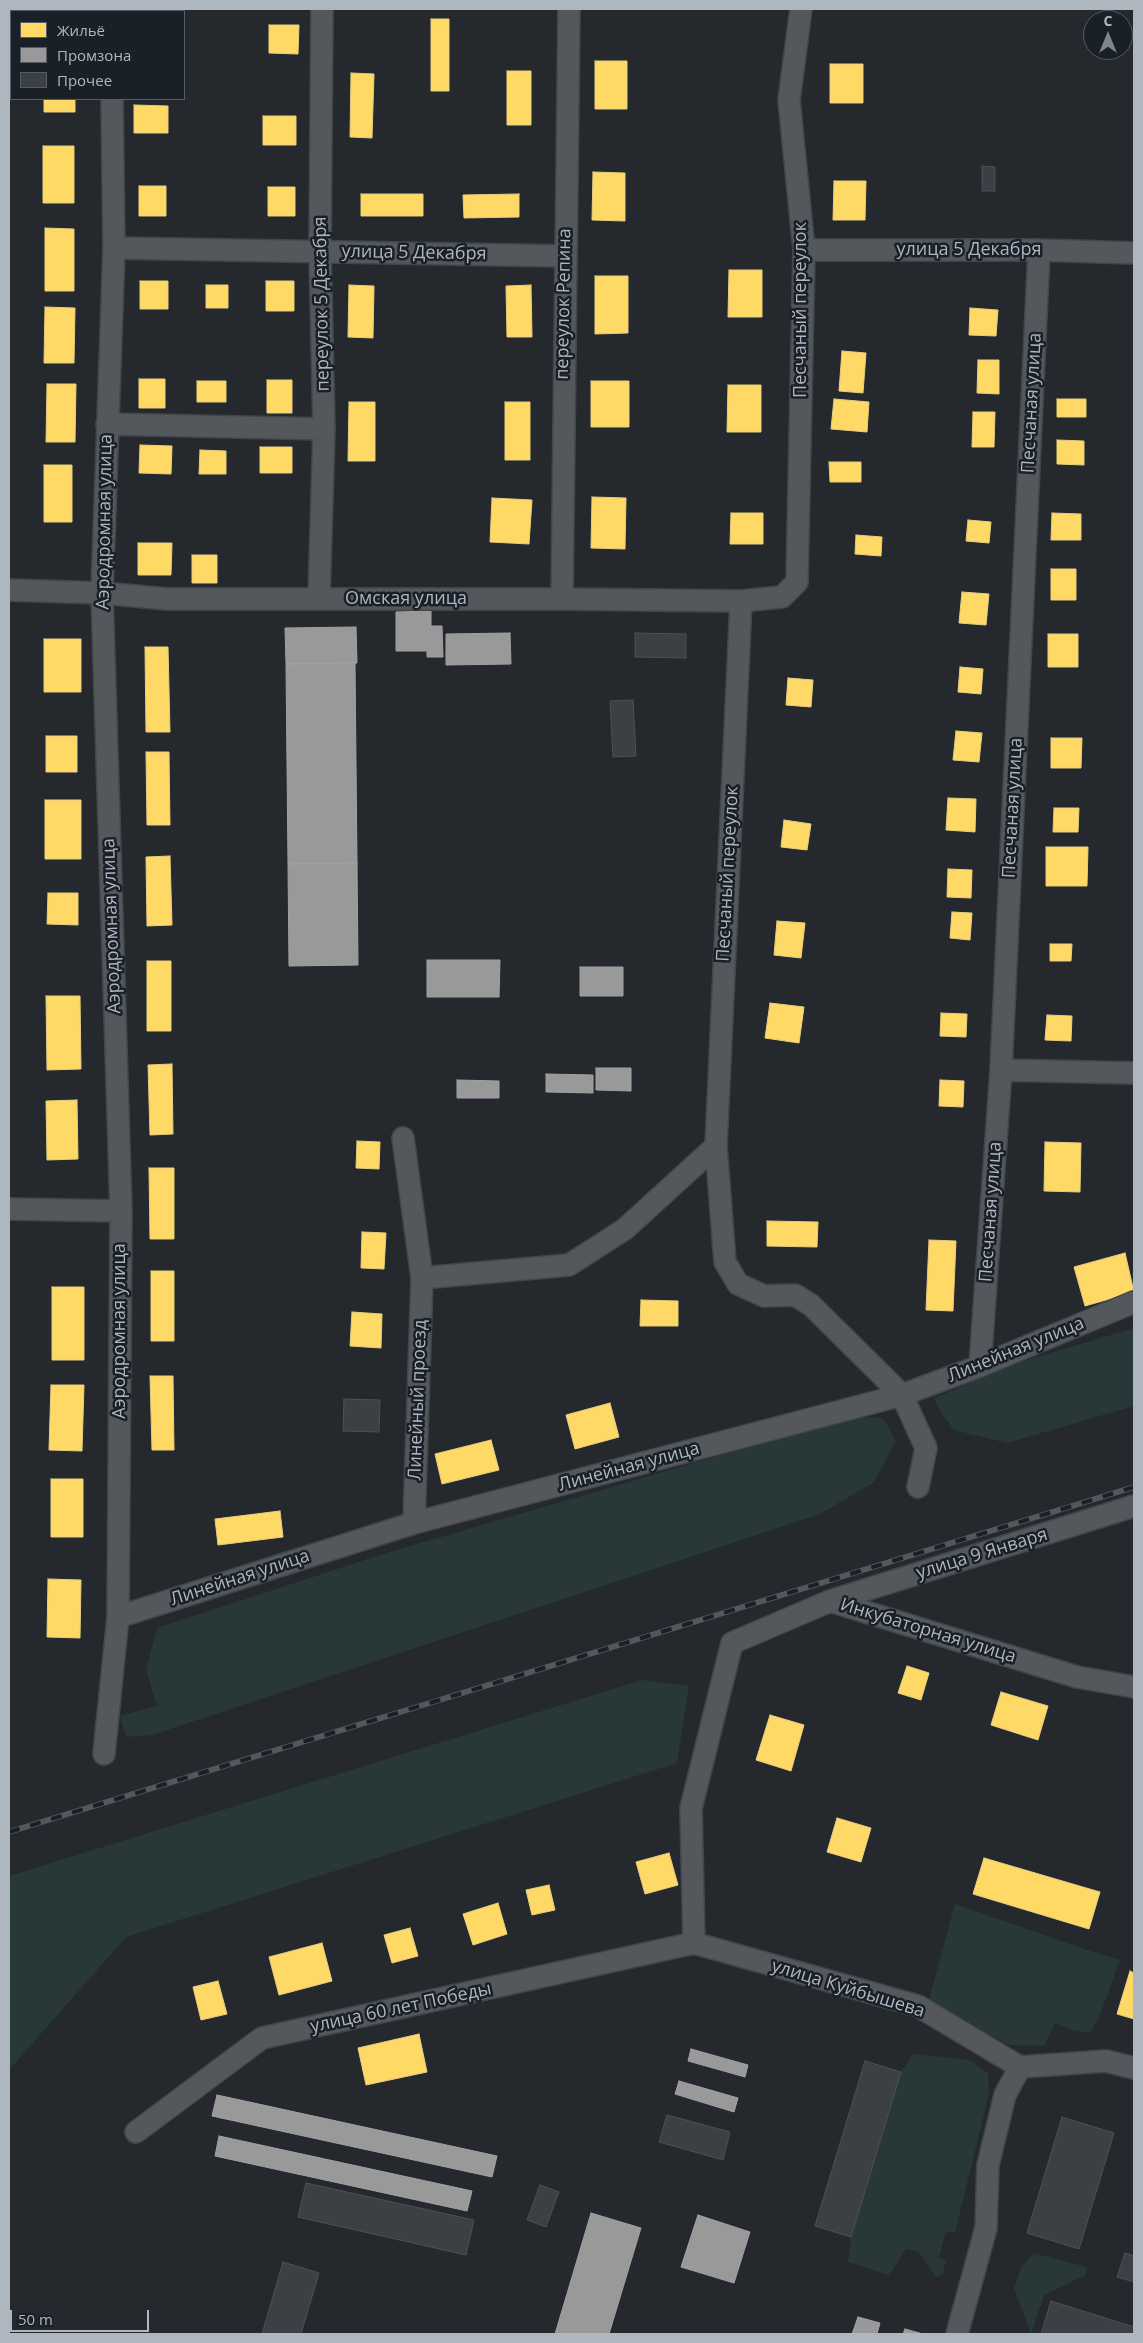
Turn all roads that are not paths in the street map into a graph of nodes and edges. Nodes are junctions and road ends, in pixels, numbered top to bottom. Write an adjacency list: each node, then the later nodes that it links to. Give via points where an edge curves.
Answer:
1 (322, 9): 8 (street, переулок 5 Декабря)
2 (569, 9): 10 (street, переулок Репина)
3 (801, 9): 6 (street, Песчаный переулок, via 789,100)
4 (112, 100): 5 (street, Аэродромная улица)
5 (114, 248): 8 (street, улица 5 Декабря); 11 (street, Аэродромная улица)
6 (804, 250): 7 (street, улица 5 Декабря); 13 (street, Песчаный переулок)
7 (1039, 250): 9 (street, улица 5 Декабря); 19 (street, Песчаная улица)
8 (320, 251): 10 (street, улица 5 Декабря); 12 (street, переулок 5 Декабря)
9 (1134, 253)
10 (565, 256): 16 (street, переулок Репина)
11 (107, 424): 12 (street); 15 (street, Аэродромная улица)
12 (324, 429): 17 (street, переулок 5 Декабря)
13 (797, 582): 18 (street, Омская улица, via 782,597)
14 (9, 590): 15 (street, Омская улица)
15 (102, 593): 17 (street, Омская улица, via 167,599); 24 (street, Аэродромная улица)
16 (562, 598): 17 (street, Омская улица); 18 (street, Омская улица)
17 (319, 600)
18 (741, 601): 22 (street, Песчаный переулок)
19 (1001, 1070): 20 (street); 27 (street, Песчаная улица)
20 (1134, 1073)
21 (403, 1138): 25 (street, Линейный проезд)
22 (716, 1146): 25 (street, via 625,1230 569,1265); 28 (street, via 725,1262 738,1284 764,1296 795,1295 811,1305)
23 (9, 1209): 24 (street)
24 (121, 1212): 33 (street, Аэродромная улица)
25 (422, 1278): 31 (street, Линейный проезд)
26 (1134, 1302): 27 (street, Линейная улица)
27 (980, 1366): 28 (street, Линейная улица)
28 (902, 1395): 29 (street, via 926,1448); 31 (street, Линейная улица)
29 (918, 1487)
30 (1134, 1506): 32 (street, улица 9 Января)
31 (414, 1523): 33 (street, Линейная улица)
32 (830, 1601): 34 (street, Инкубаторная улица, via 1077,1677); 36 (street, Инкубаторная улица, via 732,1643 691,1808)
33 (118, 1617): 35 (street, Аэродромная улица)
34 (1134, 1687)
35 (104, 1754)
36 (694, 1943): 37 (street, улица Куйбышева, via 918,2006); 39 (street, улица 60 лет Победы, via 262,2038)
37 (1020, 2067): 38 (street, via 1106,2061); 40 (street, via 1005,2095 992,2148 988,2165 986,2228)
38 (1134, 2068)
39 (136, 2132)
40 (957, 2334)

